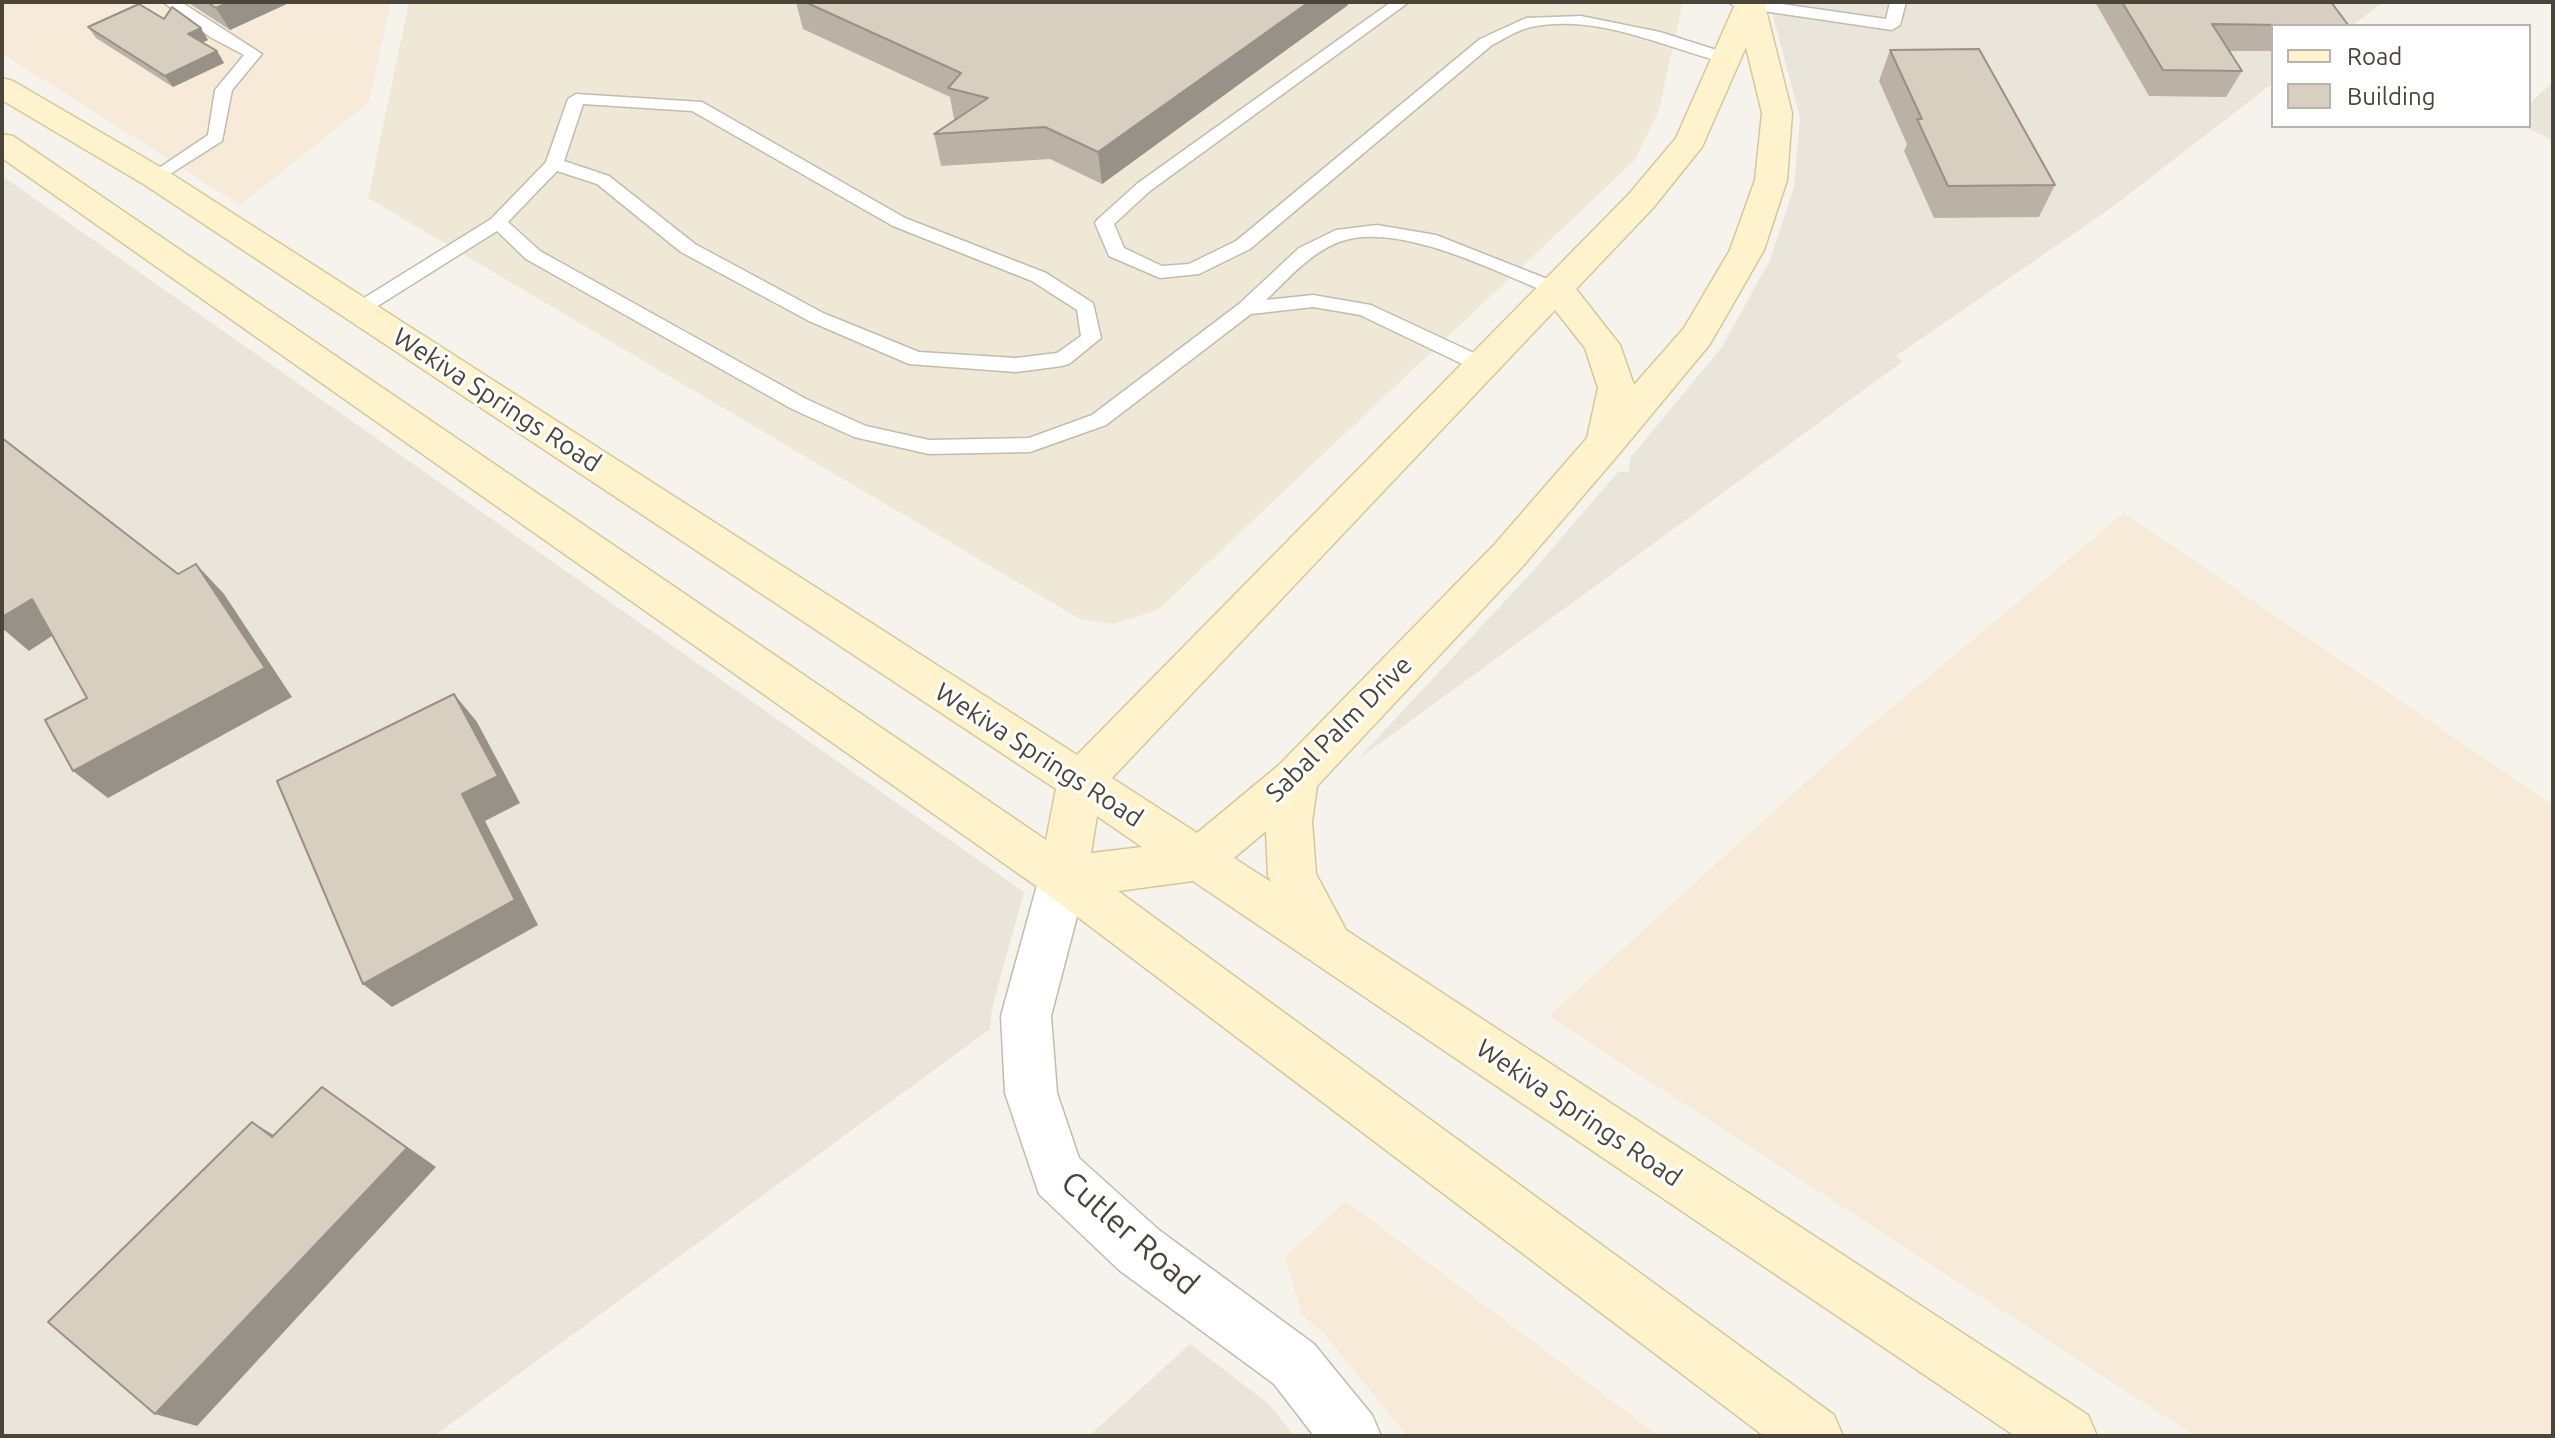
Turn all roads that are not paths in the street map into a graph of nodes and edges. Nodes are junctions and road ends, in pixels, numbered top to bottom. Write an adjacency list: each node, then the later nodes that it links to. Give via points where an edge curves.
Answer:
1 (171, 2): 9 (lane, via 254,54 226,82 218,99 216,137)
2 (1401, 2): 5 (lane, via 1144,187 1104,223 1116,252 1160,272 1192,270 1243,245 1486,42 1529,22 1572,20 1645,33)
3 (1898, 2): 4 (lane, via 1892,25)
4 (1745, 3): 5 (main road); 15 (main road, Sabal Palm Drive, via 1777,113 1771,180 1747,250 1697,336)
5 (1726, 58): 11 (main road, via 1691,140)
6 (2, 87): 9 (main road, Wekiva Springs Road)
7 (2, 143): 19 (main road)
8 (554, 164): 8 (lane, via 576,99 696,106 899,222 1039,277 1086,307 1091,338 1062,359 1016,365 916,359 816,317 688,248 603,180); 10 (lane)
9 (156, 178): 13 (main road, Wekiva Springs Road)
10 (498, 222): 12 (lane, via 533,255 799,404 861,432 929,447 1030,445 1099,420); 13 (lane)
11 (1558, 290): 12 (lane, via 1436,241 1377,231 1336,236 1306,252); 14 (main road); 15 (main road, via 1602,345 1616,388)
12 (1246, 308): 14 (lane, via 1313,301 1364,309)
13 (358, 310): 17 (main road, Wekiva Springs Road)
14 (1484, 366): 17 (main road)
15 (1605, 446): 16 (main road, Sabal Palm Drive)
16 (1295, 779): 18 (main road, Sabal Palm Drive); 20 (main road, via 1289,822 1292,876)
17 (1080, 781): 18 (main road, Wekiva Springs Road); 19 (main road)
18 (1198, 860): 19 (main road); 20 (main road, Wekiva Springs Road)
19 (1063, 878): 21 (street, Cutler Road, via 1026,1016 1031,1093 1058,1175 1139,1250 1294,1364); 22 (main road)
20 (1329, 947): 23 (main road, Wekiva Springs Road)
21 (1351, 1436)
22 (1813, 1436)
23 (2067, 1436)

